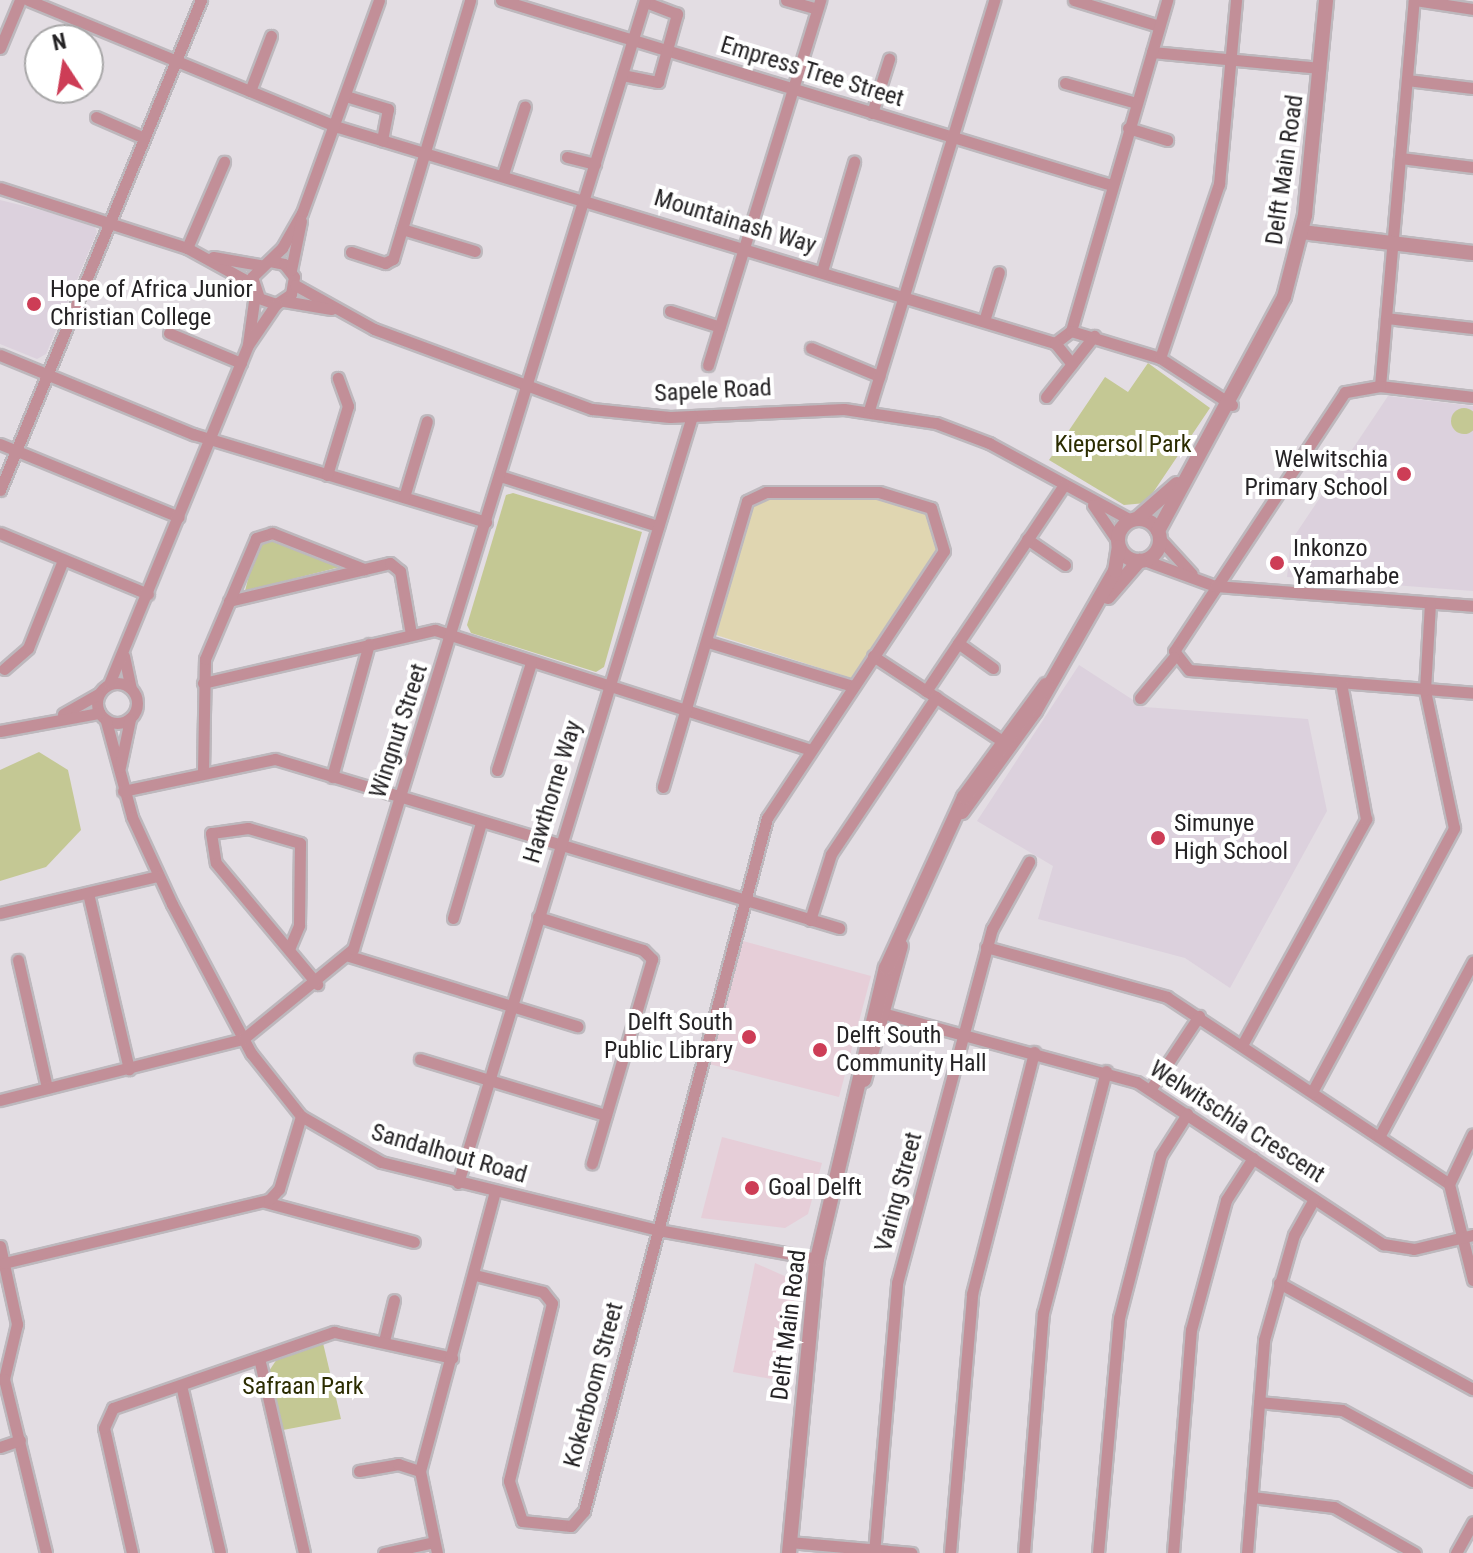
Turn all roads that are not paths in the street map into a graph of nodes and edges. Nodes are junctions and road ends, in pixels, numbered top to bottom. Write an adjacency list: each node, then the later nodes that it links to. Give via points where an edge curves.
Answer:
1 (20, 0): 20 (street)
2 (28, 0): 24 (street, Mountainash Way)
3 (201, 0): 24 (street)
4 (379, 0): 33 (street)
5 (470, 0): 44 (street)
6 (501, 0): 19 (street, Empress Tree Street)
7 (786, 0): 15 (street)
8 (994, 0): 40 (street)
9 (1167, 0): 17 (street)
10 (1236, 0): 25 (street)
11 (1326, 0): 26 (street, Delft Main Road)
12 (1414, 0): 16 (street); 28 (street)
13 (645, 1): 19 (street, Wingnut Street); 21 (street, via 676,12)
14 (1079, 1): 17 (street)
15 (818, 4): 31 (street)
16 (1473, 9)
17 (1159, 26): 22 (street)
18 (271, 36): 32 (street)
19 (633, 40): 21 (street, Empress Tree Street); 27 (street, Wingnut Street)
20 (0, 48)
21 (667, 51): 27 (street, via 656,85); 31 (street, Empress Tree Street)
22 (1152, 52): 25 (street); 34 (street)
23 (889, 59): 36 (street)
24 (176, 60): 32 (street, Mountainash Way); 41 (street)
25 (1231, 62): 26 (street); 87 (street, via 1215,201)
26 (1320, 68): 58 (street, Delft Main Road)
27 (622, 75): 49 (street, Wingnut Street)
28 (1407, 80): 30 (street); 46 (street)
29 (1065, 83): 34 (street)
30 (1473, 88)
31 (793, 89): 36 (street, Empress Tree Street); 60 (street)
32 (250, 91): 38 (street, Mountainash Way)
33 (349, 97): 38 (street); 42 (street, via 388,109)
34 (1136, 103): 39 (street)
35 (525, 106): 51 (street)
36 (872, 113): 40 (street, Empress Tree Street)
37 (96, 117): 41 (street)
38 (338, 127): 42 (street, Mountainash Way); 55 (street)
39 (1128, 128): 43 (street); 52 (street)
40 (952, 137): 52 (street, Empress Tree Street); 72 (street)
41 (144, 138): 56 (street)
42 (382, 140): 44 (street, Mountainash Way)
43 (1167, 140)
44 (425, 152): 51 (street, Mountainash Way); 57 (street)
45 (567, 157): 49 (street)
46 (1400, 158): 50 (street); 59 (street)
47 (224, 162): 61 (street)
48 (854, 162): 68 (street)
49 (595, 164): 54 (street, Wingnut Street)
50 (1473, 167)
51 (503, 174): 54 (street, Mountainash Way)
52 (1111, 185): 80 (street)
53 (0, 188): 56 (street)
54 (584, 199): 60 (street, Mountainash Way); 95 (street, Wingnut Street)
55 (302, 213): 66 (street); 67 (street)
56 (111, 219): 61 (street); 91 (street)
57 (402, 229): 62 (street); 63 (street, via 390,262)
58 (1302, 232): 59 (street); 98 (street, Delft Main Road, via 1284,297)
59 (1393, 244): 64 (street); 76 (street)
60 (744, 247): 68 (street, Mountainash Way); 78 (street)
61 (187, 248): 65 (street)
62 (475, 251)
63 (351, 252)
64 (1473, 253)
65 (209, 257): 66 (street); 71 (street)
66 (265, 263): 67 (street); 71 (street)
67 (291, 270): 70 (street)
68 (822, 271): 72 (street, Mountainash Way)
69 (999, 272): 77 (street)
70 (295, 285): 73 (street); 74 (street, Sapele Road)
71 (253, 288): 73 (street, Sapele Road); 84 (street)
72 (904, 296): 77 (street, Mountainash Way); 92 (street)
73 (280, 302): 74 (street, Sapele Road); 84 (street)
74 (336, 310): 95 (street, Sapele Road)
75 (670, 311): 78 (street)
76 (1386, 318): 79 (street); 94 (street)
77 (984, 321): 83 (street, Mountainash Way)
78 (720, 327): 90 (street)
79 (1473, 328)
80 (1071, 331): 82 (street); 83 (street)
81 (169, 333): 88 (street)
82 (1094, 336): 87 (street); 89 (street)
83 (1055, 343): 89 (street)
84 (248, 345): 88 (street)
85 (811, 348): 92 (street)
86 (0, 355): 91 (street)
87 (1160, 358): 98 (street)
88 (241, 363): 102 (street)
89 (1072, 364): 96 (street)
90 (708, 365)
91 (48, 375): 102 (street); 104 (street)
92 (879, 376): 99 (street)
93 (338, 378): 106 (street, via 349,399)
94 (1380, 386): 97 (street); 125 (street, via 1342,395)
95 (526, 388): 100 (street, Sapele Road, via 605,412); 107 (street, Wingnut Street)
96 (1046, 397)
97 (1473, 397)
98 (1232, 405): 105 (street, Delft Main Road)
99 (869, 410): 100 (street, Sapele Road); 108 (street, Sapele Road, via 957,430)
100 (692, 416): 115 (street, Hawthorne Way)
101 (427, 421): 110 (street)
102 (210, 438): 106 (street); 112 (street)
103 (0, 444): 104 (street)
104 (17, 451): 109 (street); 112 (street)
105 (1193, 466): 113 (street, Delft Main Road); 117 (street, Delft Main Road)
106 (327, 475): 110 (street)
107 (500, 476): 114 (street, Wingnut Street); 115 (street)
108 (1064, 485): 111 (street, Sapele Road); 118 (street)
109 (0, 490)
110 (404, 497): 114 (street)
111 (1090, 502): 113 (street, Sapele Road); 119 (street, Sapele Road)
112 (179, 517): 126 (street)
113 (1134, 519): 117 (street); 119 (street, Delft Main Road)
114 (486, 522): 132 (street, Wingnut Street)
115 (658, 526): 145 (street, Hawthorne Way)
116 (0, 533): 120 (street)
117 (1159, 535): 121 (street, Delft Main Road); 124 (street)
118 (1027, 539): 122 (street); 134 (street)
119 (1118, 544): 121 (street); 130 (street, Delft Main Road)
120 (63, 560): 126 (street); 141 (street, via 23,655)
121 (1142, 560): 124 (street); 130 (street, Delft Main Road)
122 (1065, 565)
123 (364, 569): 127 (street); 127 (street, via 340,554 264,533); 131 (street, via 398,568)
124 (1194, 576): 125 (street)
125 (1215, 586): 128 (street); 138 (street)
126 (148, 594): 136 (street)
127 (229, 601): 142 (street, via 205,659)
128 (1430, 603): 129 (street); 148 (street)
129 (1473, 606)
130 (1089, 620): 158 (street, Delft Main Road)
131 (411, 634): 132 (street); 135 (street)
132 (452, 636): 139 (street); 166 (street, Wingnut Street)
133 (708, 642): 137 (street, Kokerboom Street, via 717,593 752,496 879,492 931,508 945,546); 146 (street); 153 (street)
134 (958, 643): 140 (street); 151 (street)
135 (369, 644): 142 (street); 163 (street)
136 (124, 656): 144 (street); 147 (street)
137 (873, 656): 146 (street, Kokerboom Street); 151 (street)
138 (1175, 659): 143 (street, via 1189,670); 152 (street)
139 (531, 663): 145 (street); 160 (street)
140 (993, 668)
141 (4, 669)
142 (203, 683): 162 (street)
143 (1341, 683): 148 (street); 190 (street, via 1366,819)
144 (109, 684): 147 (street); 150 (street)
145 (609, 686): 153 (street); 168 (street, Hawthorne Way)
146 (853, 686): 159 (street, Kokerboom Street)
147 (131, 688): 156 (street, via 138,703)
148 (1425, 690): 149 (street); 198 (street, via 1454,828)
149 (1473, 693)
150 (98, 694): 154 (street); 155 (street)
151 (931, 694): 158 (street); 176 (street, via 831,854)
152 (1140, 698)
153 (688, 710): 159 (street); 164 (street)
154 (59, 717): 155 (street); 157 (street)
155 (102, 717): 156 (street); 161 (street)
156 (130, 719): 161 (street)
157 (0, 731)
158 (1007, 744): 185 (street, Delft Main Road, via 955,818 902,927)
159 (810, 750): 172 (street, Kokerboom Street, via 767,818)
160 (497, 770)
161 (119, 771): 165 (street, Sandalhout Road)
162 (203, 772): 163 (street, via 270,758); 165 (street)
163 (332, 777): 166 (street)
164 (663, 787)
165 (123, 791): 170 (street, Sandalhout Road)
166 (400, 798): 167 (street); 180 (street, Wingnut Street)
167 (481, 823): 168 (street); 175 (street)
168 (560, 847): 172 (street); 174 (street, Hawthorne Way)
169 (1029, 862): 178 (street, Varing Street)
170 (158, 876): 171 (street); 189 (street, Sandalhout Road)
171 (88, 893): 173 (street); 193 (street)
172 (744, 903): 176 (street); 212 (street, Kokerboom Street)
173 (0, 913)
174 (538, 917): 184 (street, Hawthorne Way); 201 (street, via 652,959)
175 (453, 918)
176 (810, 920): 177 (street)
177 (839, 928)
178 (986, 947): 186 (street, via 1143,987); 188 (street, Varing Street)
179 (289, 949): 179 (street, via 299,925 300,843 248,828 211,833 216,863); 183 (street)
180 (349, 956): 183 (street); 184 (street)
181 (18, 960): 196 (street)
182 (1473, 962): 204 (street)
183 (317, 984): 189 (street)
184 (512, 1005): 187 (street); 195 (street, Hawthorne Way)
185 (880, 1012): 188 (street, Welwitschia Crescent); 216 (street, Delft Main Road)
186 (1199, 1016): 190 (street); 197 (street)
187 (577, 1026)
188 (963, 1034): 191 (street, Welwitschia Crescent); 238 (street, Varing Street, via 897,1283)
189 (243, 1039): 193 (street); 202 (street, Sandalhout Road)
190 (1242, 1045): 198 (street)
191 (1034, 1052): 194 (street, Welwitschia Crescent); 245 (street, via 972,1294)
192 (420, 1059): 195 (street)
193 (129, 1069): 196 (street)
194 (1106, 1071): 197 (street, Welwitschia Crescent); 246 (street, via 1043,1313)
195 (489, 1081): 201 (street); 207 (street, Hawthorne Way)
196 (47, 1088): 199 (street)
197 (1150, 1090): 200 (street, Welwitschia Crescent)
198 (1312, 1092): 204 (street)
199 (0, 1100)
200 (1187, 1114): 205 (street, Welwitschia Crescent); 247 (street, via 1161,1155 1119,1318)
201 (606, 1115): 206 (street)
202 (301, 1116): 207 (street, Sandalhout Road, via 381,1162); 211 (street, via 279,1189)
203 (1473, 1134): 208 (street)
204 (1379, 1137): 208 (street)
205 (1253, 1158): 210 (street, Welwitschia Crescent); 248 (street, via 1226,1200 1191,1330)
206 (592, 1163)
207 (458, 1183): 209 (street, Sandalhout Road)
208 (1449, 1184): 213 (street)
209 (495, 1192): 212 (street, Sandalhout Road); 218 (street)
210 (1314, 1199): 213 (street, Welwitschia Crescent, via 1390,1247); 220 (street)
211 (265, 1202): 214 (street); 217 (street)
212 (658, 1230): 216 (street, Sandalhout Road); 218 (street, Kokerboom Street, via 584,1511 571,1526 522,1521 509,1481 552,1303 543,1292)
213 (1468, 1236): 219 (street)
214 (414, 1242)
215 (0, 1246): 217 (street)
216 (817, 1259): 237 (street, Delft Main Road)
217 (4, 1263): 225 (street, via 17,1324)
218 (475, 1275): 224 (street)
219 (1473, 1280)
220 (1279, 1283): 227 (street); 228 (street)
221 (394, 1300): 222 (street)
222 (384, 1341): 223 (street, via 334,1332); 224 (street)
223 (259, 1358): 226 (street); 242 (street)
224 (452, 1358): 232 (street)
225 (2, 1380): 229 (street)
226 (181, 1385): 240 (street, via 113,1408 105,1419); 241 (street)
227 (1473, 1389)
228 (1259, 1402): 233 (street, via 1342,1410); 234 (street)
229 (20, 1440): 230 (street); 239 (street)
230 (0, 1447)
231 (359, 1471): 232 (street, via 398,1464)
232 (420, 1471): 236 (street)
233 (1473, 1481)
234 (1252, 1497): 249 (street); 250 (street, via 1334,1507)
235 (1473, 1522): 251 (street)
236 (436, 1547): 243 (street)
237 (789, 1547): 238 (street)
238 (875, 1551): 244 (street)
239 (46, 1553)
240 (132, 1553)
241 (220, 1553)
242 (304, 1553)
243 (384, 1553)
244 (912, 1553)
245 (950, 1553)
246 (1024, 1553)
247 (1098, 1553)
248 (1173, 1553)
249 (1247, 1553)
250 (1415, 1553)
251 (1456, 1553)

